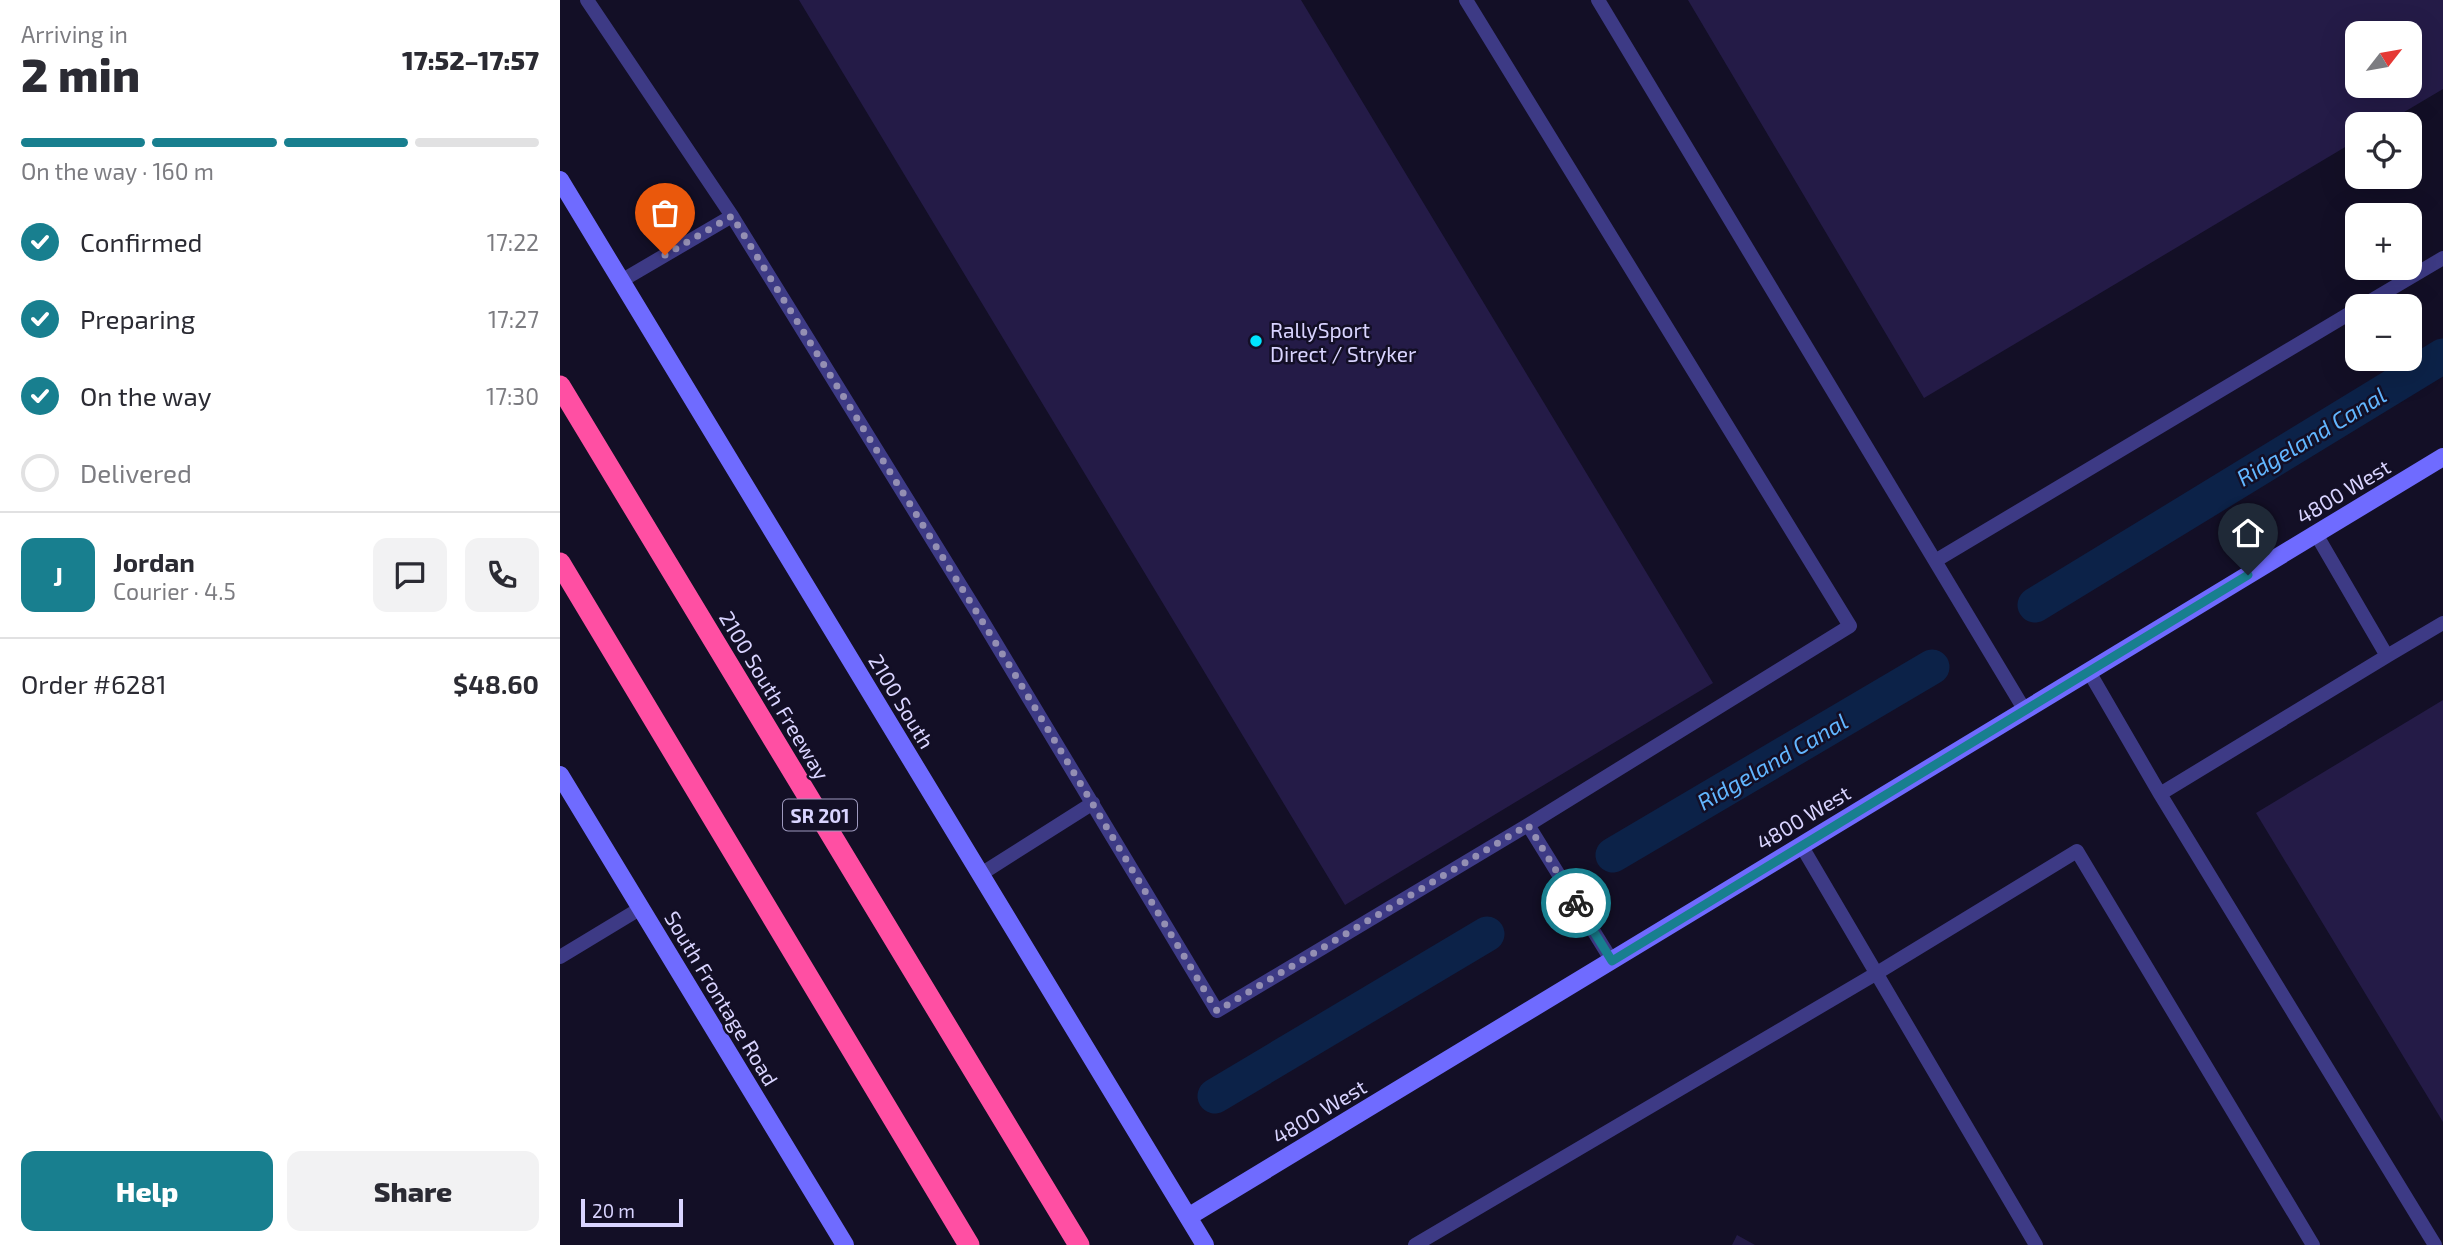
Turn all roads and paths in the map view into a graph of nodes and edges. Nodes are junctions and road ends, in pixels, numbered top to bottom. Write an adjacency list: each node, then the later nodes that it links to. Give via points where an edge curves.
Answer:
1 (587, 0): 5 (lane)
2 (1466, 0): 22 (lane, via 1850,626)
3 (1598, 0): 13 (lane)
4 (560, 180): 7 (street, 2100 South)
5 (732, 216): 7 (lane); 21 (lane)
6 (2443, 258): 8 (lane)
7 (621, 281): 24 (street, 2100 South)
8 (2382, 294)
9 (2345, 316): 13 (lane)
10 (560, 386): 32 (highway, 2100 South Freeway / SR 201)
11 (2443, 457): 12 (street, 4800 West)
12 (2316, 534): 16 (lane); 17 (street, 4800 West)
13 (1935, 561): 18 (lane)
14 (560, 563): 31 (highway)
15 (2443, 623): 16 (lane)
16 (2387, 656): 20 (lane)
17 (2088, 670): 18 (street, 4800 West); 20 (lane)
18 (2024, 709): 23 (street, 4800 West)
19 (560, 775): 25 (street, South Frontage Road)
20 (2160, 794): 37 (lane)
21 (1093, 803): 22 (lane, via 1217,1011); 24 (lane)
22 (1528, 825): 27 (lane)
23 (1801, 845): 27 (street, 4800 West); 28 (lane)
24 (981, 874): 29 (street, 2100 South)
25 (641, 908): 26 (lane); 30 (street, South Frontage Road)
26 (560, 957)
27 (1612, 961): 29 (street, 4800 West)
28 (1877, 974): 34 (lane); 35 (lane); 36 (lane, via 2077,851)
29 (1188, 1217): 33 (street, 2100 South)
30 (842, 1244)
31 (969, 1245)
32 (1079, 1245)
33 (1205, 1245)
34 (1415, 1245)
35 (2036, 1245)
36 (2313, 1245)
37 (2435, 1245)

